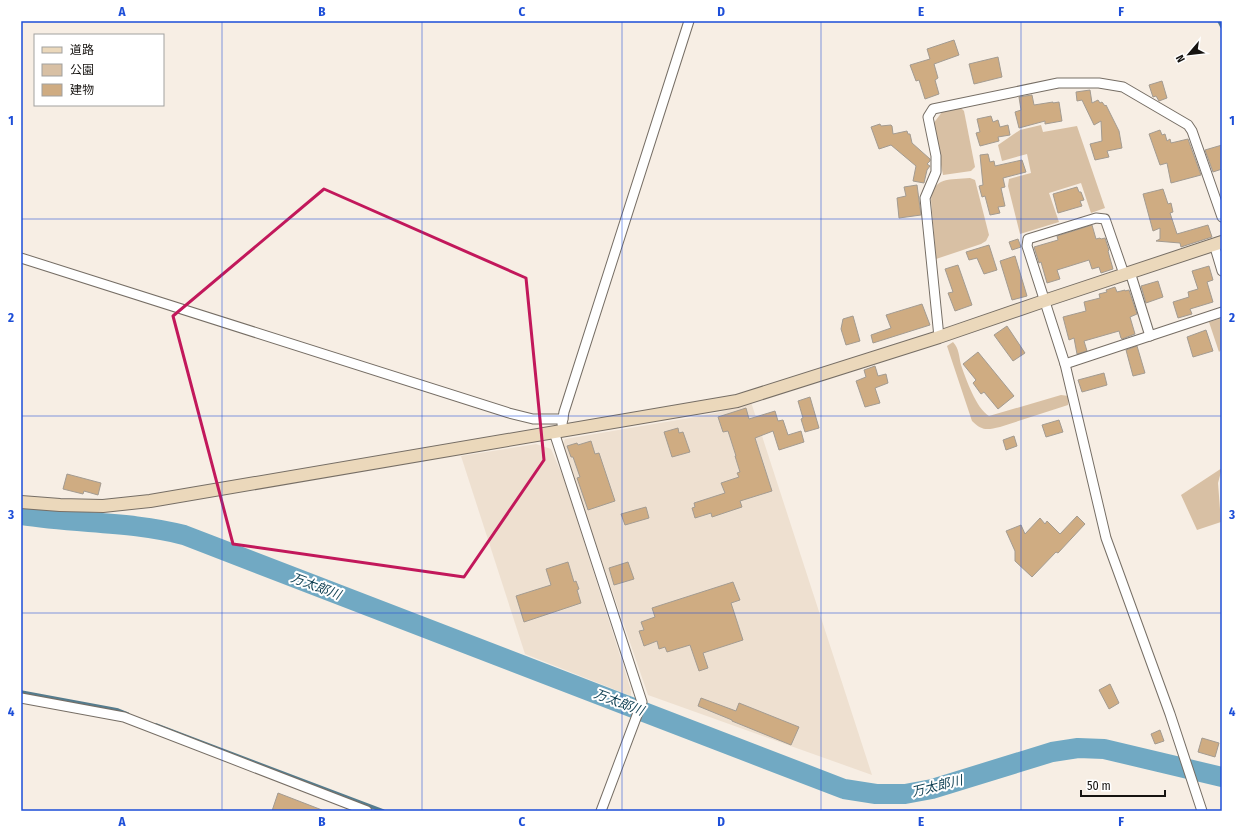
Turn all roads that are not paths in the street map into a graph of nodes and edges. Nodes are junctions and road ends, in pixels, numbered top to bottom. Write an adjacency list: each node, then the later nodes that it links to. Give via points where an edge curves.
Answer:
1 (689, 21): 12 (street)
2 (1222, 217): 10 (street, via 1188,125 1123,87 1099,83 1058,83 933,109 928,117 936,156 936,172 925,198)
3 (1218, 243): 5 (street); 6 (street)
4 (21, 258): 12 (street)
5 (1222, 271)
6 (1127, 273): 7 (street); 7 (street, via 1105,219 1096,218 1028,239 1027,246); 9 (street)
7 (1044, 300): 10 (street); 11 (street)
8 (1222, 312): 9 (street)
9 (1150, 336): 11 (street)
10 (939, 337): 12 (street, via 737,401)
11 (1065, 364): 17 (street, via 1106,538 1168,707)
12 (559, 427): 13 (street, via 150,501 103,506); 16 (street, via 642,702)
13 (21, 502)
14 (21, 698): 15 (street, via 124,717)
15 (367, 811)
16 (601, 811)
17 (1202, 811)

